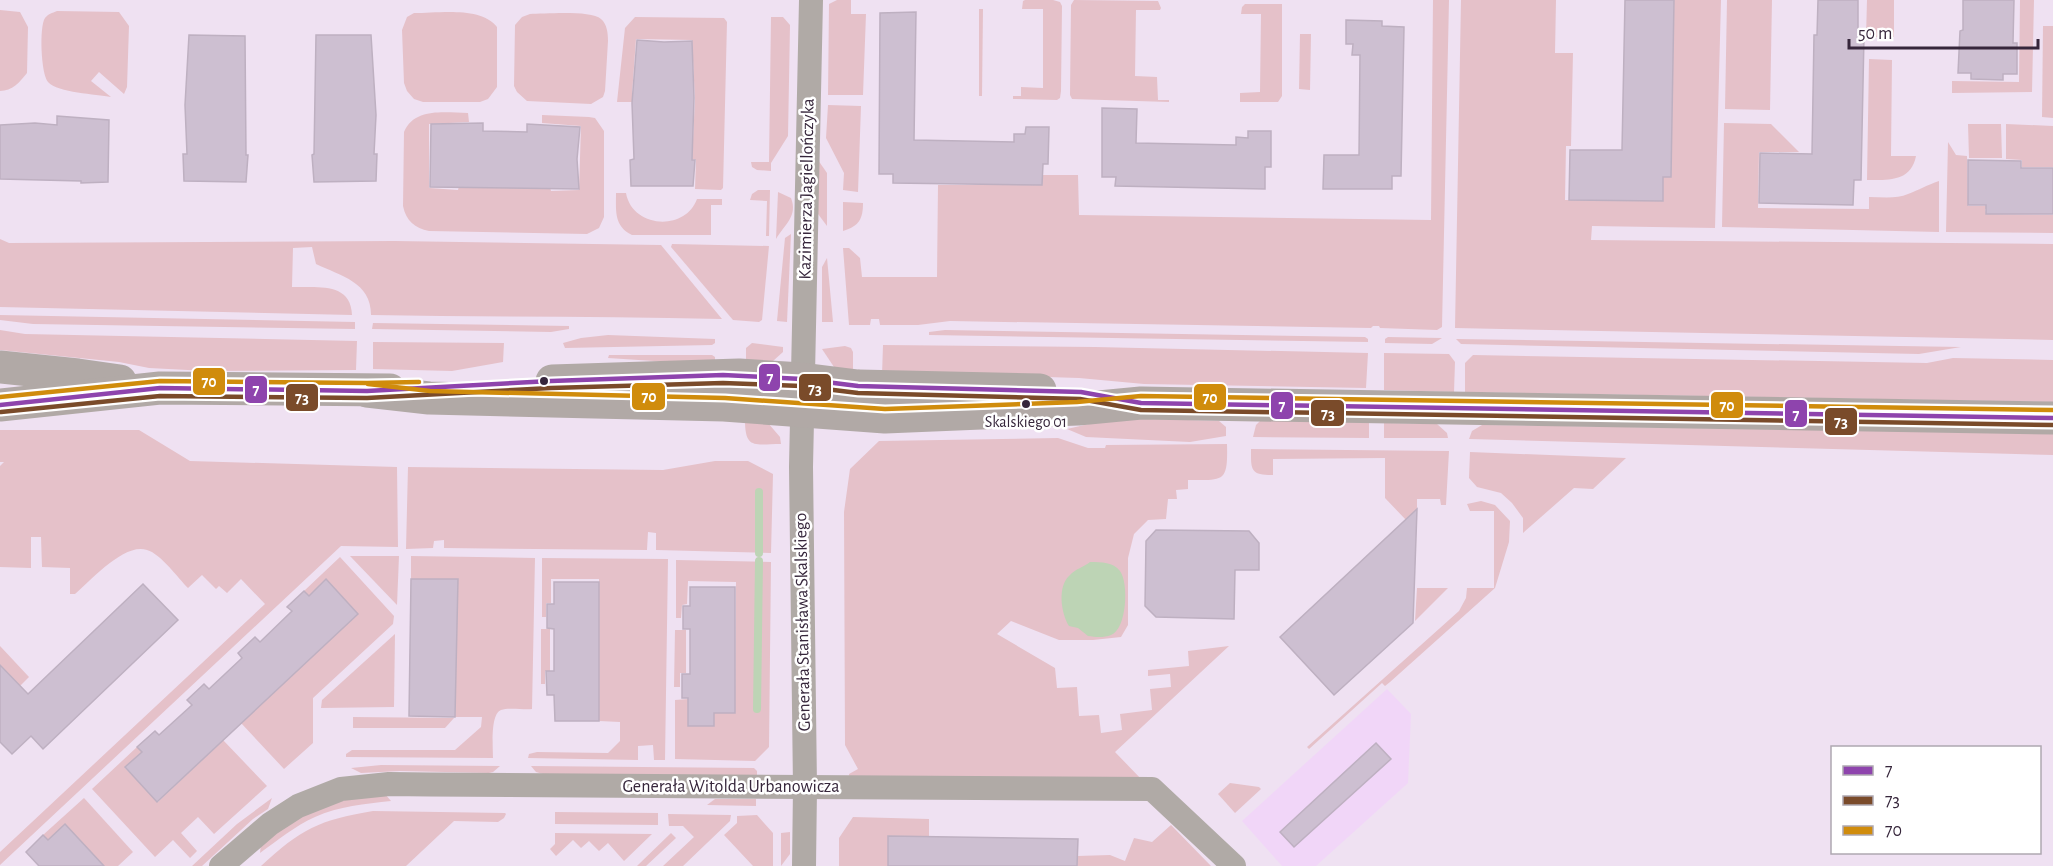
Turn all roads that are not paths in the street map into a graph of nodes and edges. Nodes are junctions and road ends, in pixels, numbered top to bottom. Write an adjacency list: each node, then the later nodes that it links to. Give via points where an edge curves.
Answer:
1 (811, 0): 3 (street, Kazimierza Jagiellończyka)
2 (0, 367): 4 (street)
3 (802, 379): 5 (street, via 723,375); 6 (street, via 858,386 1081,392); 8 (street, Generała Stanisława Skalskiego)
4 (160, 388): 5 (street); 7 (street)
5 (368, 391): 8 (street, via 429,398 724,405)
6 (1141, 403): 8 (street, via 1078,410 904,416); 9 (street)
7 (0, 405)
8 (802, 412): 10 (street, Generała Stanisława Skalskiego)
9 (2053, 418)
10 (805, 788): 11 (street, Generała Witolda Urbanowicza, via 389,784 341,789 298,806 270,824); 12 (street, Generała Stanisława Skalskiego); 13 (street, Generała Witolda Urbanowicza, via 1152,789)
11 (221, 866)
12 (804, 866)
13 (1234, 866)

